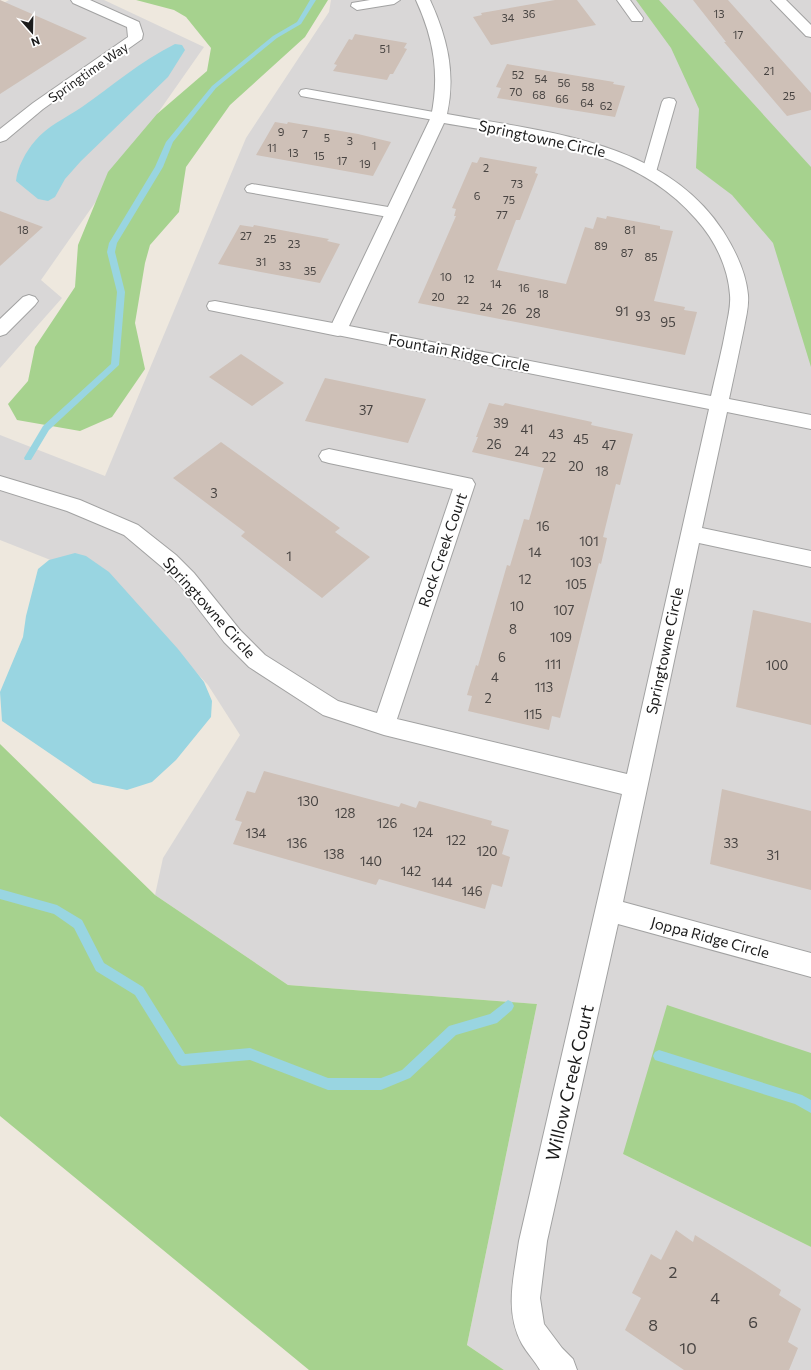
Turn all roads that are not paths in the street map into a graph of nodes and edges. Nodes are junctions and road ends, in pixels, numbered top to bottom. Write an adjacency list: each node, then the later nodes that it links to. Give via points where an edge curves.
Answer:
1 (78, 0): 12 (street, Springtime Way, via 134,25 135,39 38,106)
2 (394, 0): 6 (lane)
3 (423, 0): 11 (street, via 443,56 444,91)
4 (623, 0): 7 (lane)
5 (778, 0): 8 (street)
6 (357, 6)
7 (637, 18)
8 (811, 33)
9 (306, 93): 11 (lane)
10 (669, 102): 13 (lane)
11 (439, 117): 13 (street, Springtowne Circle, via 580,144 613,155); 15 (street)
12 (0, 137)
13 (649, 172): 20 (street, Springtowne Circle, via 681,194 709,220 727,251 734,271 739,295 737,314)
14 (252, 189): 15 (lane)
15 (394, 213): 19 (street)
16 (29, 301): 18 (street)
17 (215, 306): 19 (lane)
18 (0, 330)
19 (338, 330): 20 (street, Fountain Ridge Circle)
20 (719, 404): 21 (street, Fountain Ridge Circle); 24 (street, Springtowne Circle)
21 (811, 422)
22 (329, 456): 26 (street, Rock Creek Court, via 465,484)
23 (0, 484): 26 (street, Springtowne Circle, via 73,505 131,530 187,579 232,636 257,661 331,708)
24 (691, 533): 25 (street); 27 (street, Springtowne Circle)
25 (811, 559)
26 (384, 725): 27 (street, Springtowne Circle)
27 (636, 786): 28 (street, Willow Creek Court)
28 (609, 910): 29 (street, Joppa Ridge Circle); 30 (street, Willow Creek Court, via 533,1241 525,1298 527,1319 533,1334)
29 (811, 966)
30 (562, 1370)

